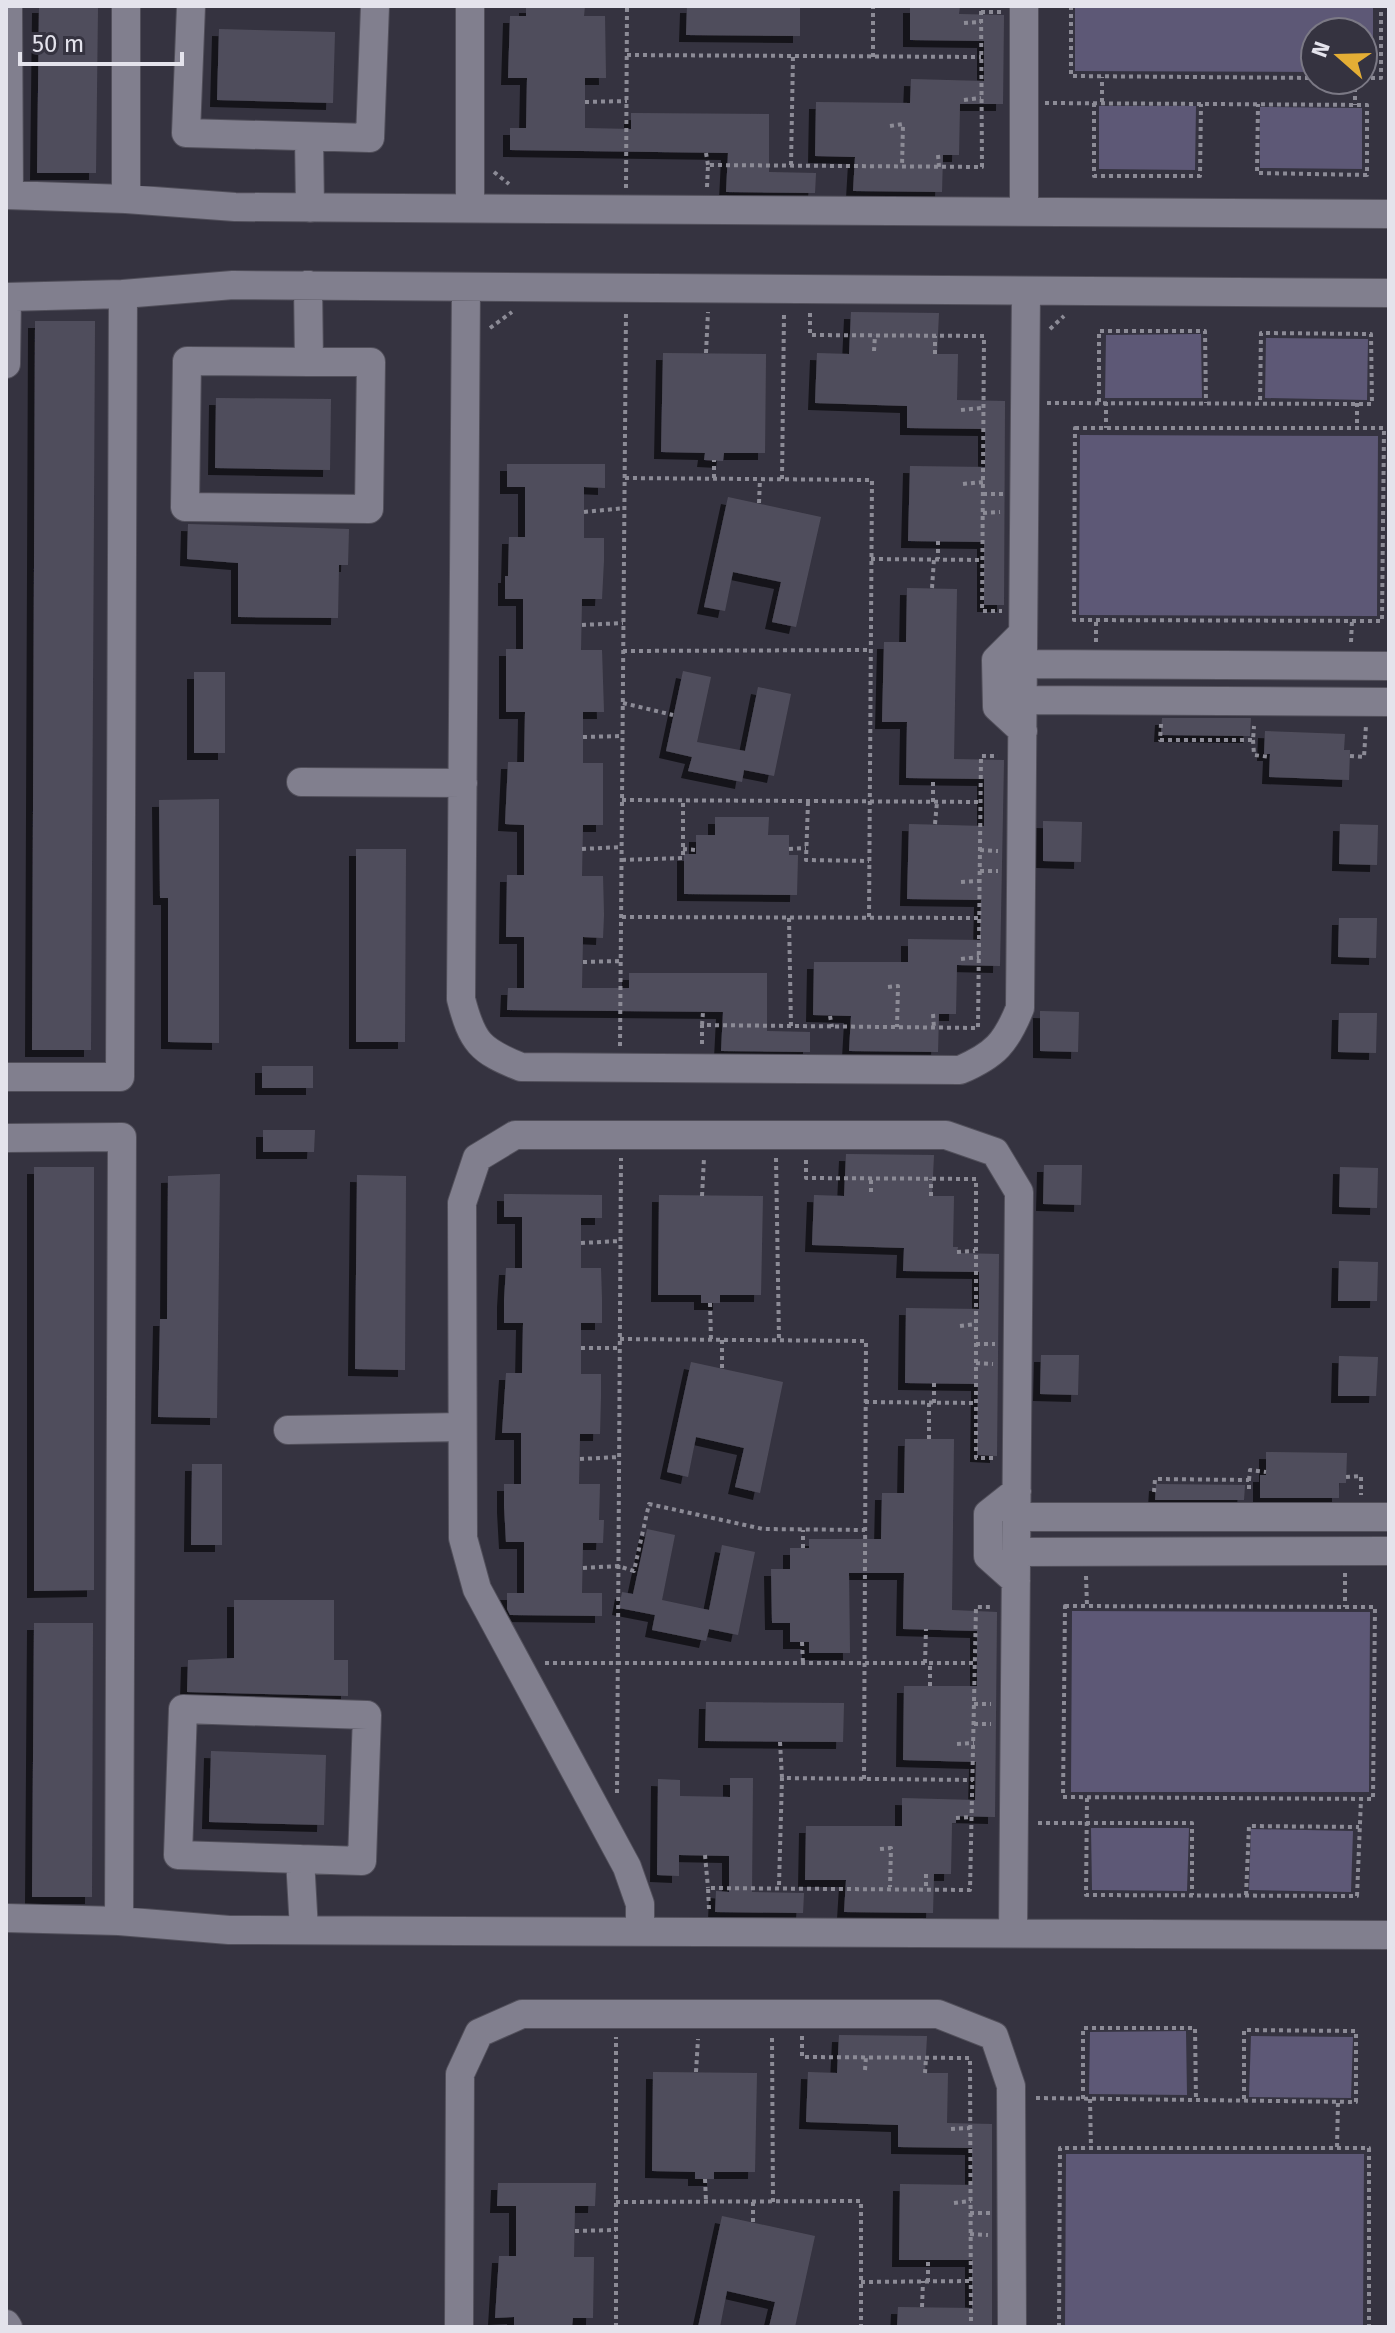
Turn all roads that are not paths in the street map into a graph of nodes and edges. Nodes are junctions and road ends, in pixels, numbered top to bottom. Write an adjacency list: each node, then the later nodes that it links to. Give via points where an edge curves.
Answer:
1 (8, 6): 8 (street)
2 (126, 6): 9 (street)
3 (191, 6): 7 (street, via 186,133)
4 (375, 6): 7 (street, via 370,138)
5 (470, 6): 11 (street)
6 (1024, 6): 12 (street)
7 (309, 137): 10 (street)
8 (8, 195): 9 (street)
9 (126, 199): 10 (street)
10 (310, 208): 11 (street)
11 (470, 208): 12 (street)
12 (1024, 212): 13 (street)
13 (1389, 214)
14 (308, 285): 15 (street); 18 (street); 20 (street)
15 (466, 287): 16 (street); 29 (street)
16 (1026, 291): 17 (street); 22 (street)
17 (1389, 293)
18 (123, 294): 19 (street); 30 (street, via 120,1077)
19 (6, 297): 21 (street)
20 (309, 362): 20 (street, via 371,362 369,509 185,507 187,361)
21 (6, 364)
22 (1016, 622): 23 (street); 27 (street, via 996,660 997,707)
23 (1023, 664): 24 (street); 25 (street)
24 (1389, 666)
25 (1024, 700): 26 (street); 27 (street)
26 (1378, 708)
27 (1023, 731): 29 (street, via 1020,1008 1008,1037 985,1059 960,1070 521,1067 490,1056 469,1029 461,999)
28 (301, 782): 29 (street)
29 (463, 783)
30 (6, 1077)
31 (6, 1138): 43 (street, via 122,1137)
32 (462, 1427): 33 (street); 34 (street, via 462,1203 477,1158 515,1135 946,1135 995,1152 1019,1192); 45 (street, via 463,1538 477,1589 627,1867 640,1904)
33 (288, 1430)
34 (1017, 1504): 35 (street); 38 (street); 40 (street, via 988,1514 988,1556)
35 (1356, 1512): 36 (street); 39 (street)
36 (1389, 1517)
37 (1389, 1551): 39 (street)
38 (1016, 1552): 39 (street); 40 (street)
39 (1347, 1559)
40 (1016, 1581): 46 (street)
41 (300, 1859): 41 (street, via 362,1861 367,1715 183,1709 178,1855); 44 (street)
42 (6, 1918): 43 (street)
43 (119, 1921): 44 (street)
44 (304, 1930): 45 (street)
45 (640, 1932): 46 (street)
46 (1013, 1933): 47 (street)
47 (1389, 1935)
48 (459, 2327): 49 (street, via 460,2074 479,2033 522,2014 938,2014 994,2036 1011,2086)
49 (1012, 2327)

